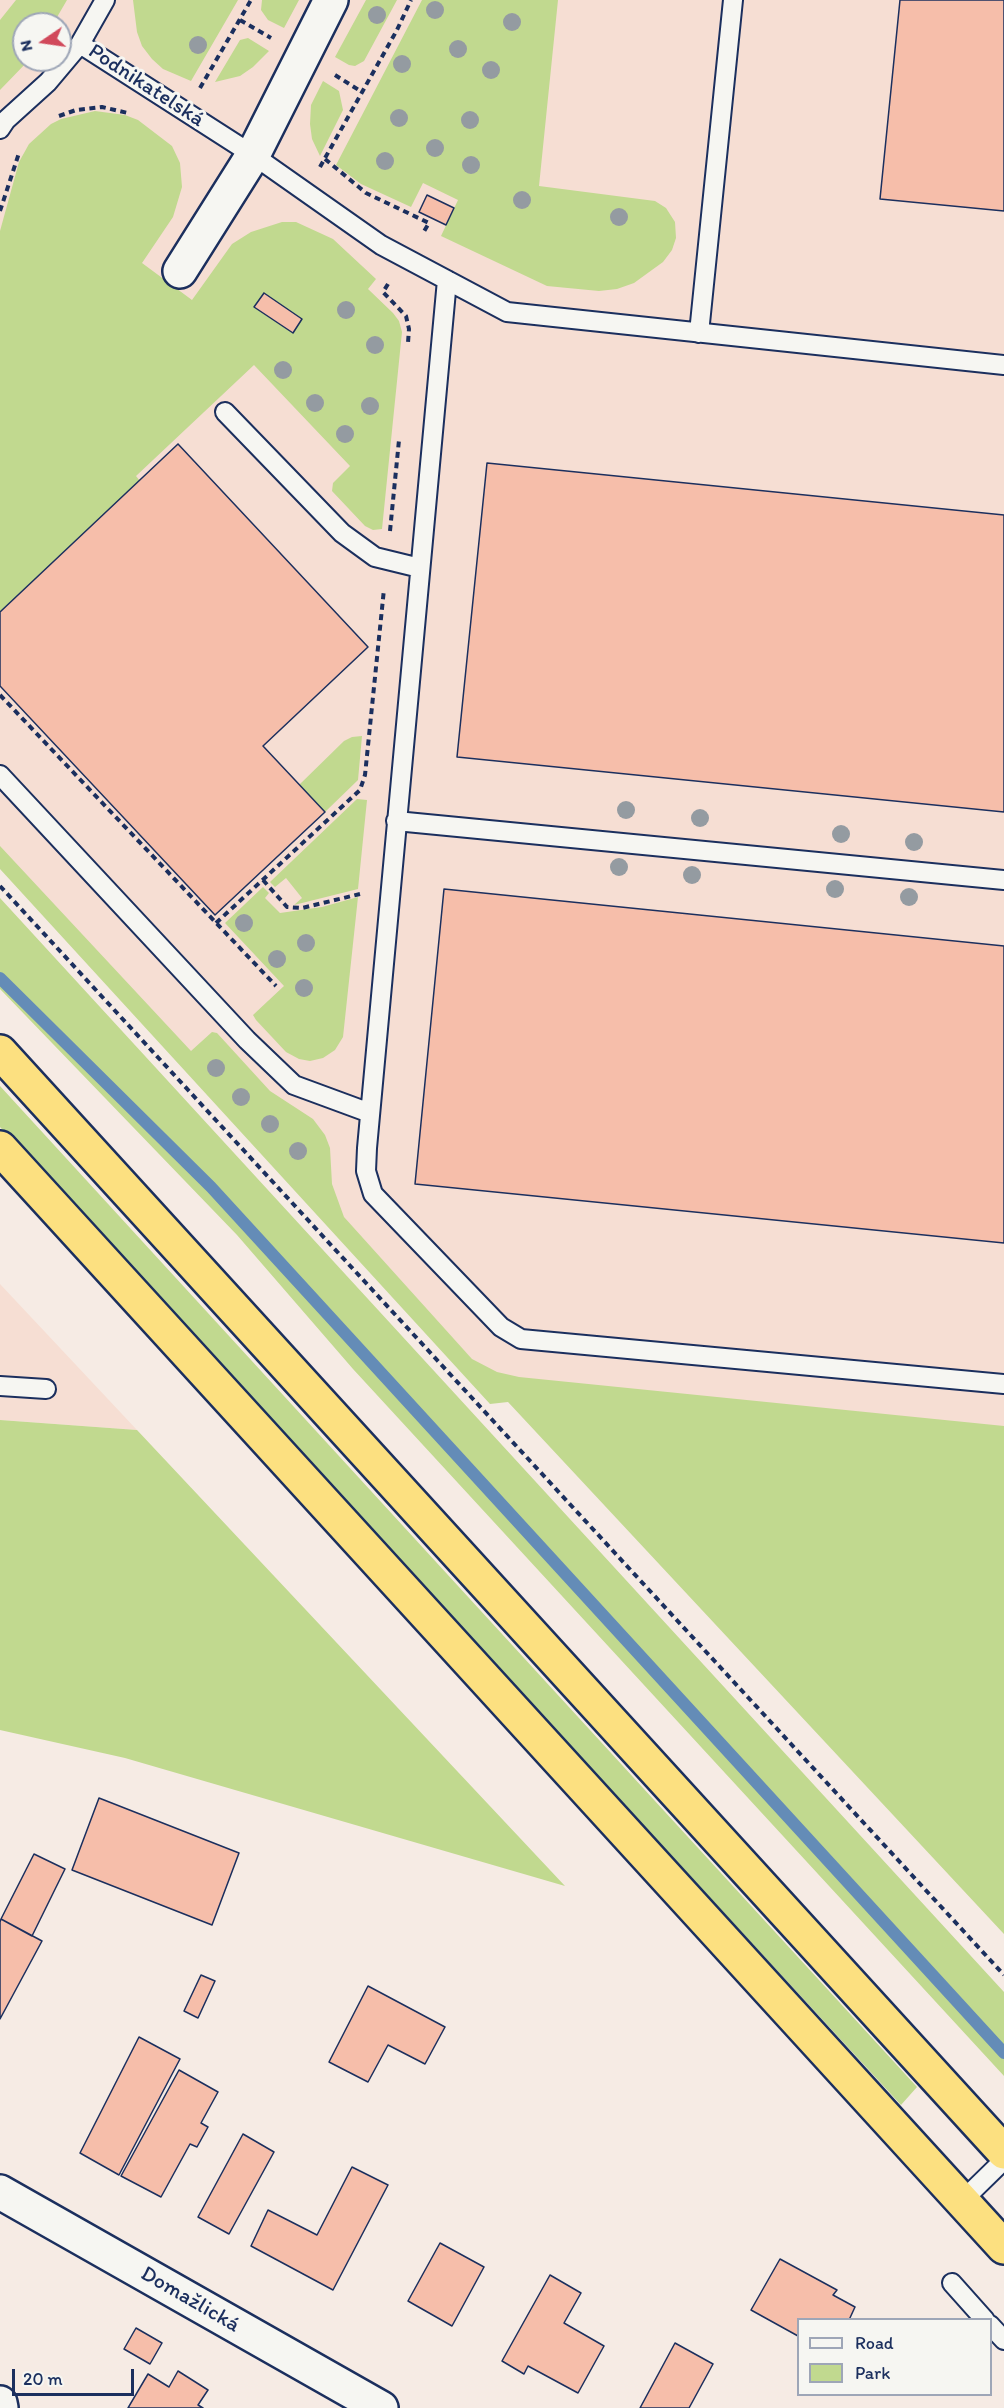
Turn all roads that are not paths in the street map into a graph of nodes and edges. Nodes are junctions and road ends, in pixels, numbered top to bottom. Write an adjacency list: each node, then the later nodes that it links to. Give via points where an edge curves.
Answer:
1 (105, 0): 4 (lane, Podnikatelská)
2 (331, 0): 6 (street)
3 (734, 0): 9 (lane)
4 (80, 44): 5 (lane); 6 (lane, Podnikatelská)
5 (0, 129)
6 (253, 154): 7 (street); 8 (lane, Podnikatelská, via 381,245)
7 (180, 271)
8 (447, 280): 9 (lane, Podnikatelská, via 507,312); 12 (lane)
9 (699, 333): 10 (lane, Podnikatelská)
10 (1004, 365)
11 (225, 412): 12 (lane, via 342,533 375,557)
12 (420, 568): 14 (lane)
13 (0, 775): 17 (lane, via 247,1040 294,1085)
14 (396, 821): 15 (lane); 17 (lane)
15 (1004, 880)
16 (0, 1052): 22 (highway)
17 (370, 1113): 19 (lane, via 366,1172 373,1194 501,1327 521,1339)
18 (0, 1148): 25 (highway)
19 (1004, 1384)
20 (0, 1386): 21 (lane)
21 (46, 1389)
22 (1004, 2152)
23 (1004, 2160): 25 (lane)
24 (1, 2196): 33 (street, Domažlická)
25 (962, 2201): 26 (highway)
26 (1004, 2247)
27 (952, 2283): 28 (lane)
28 (984, 2318)
29 (992, 2327): 30 (lane)
30 (1004, 2340)
31 (0, 2403): 32 (street)
32 (1, 2408)
33 (381, 2408)

